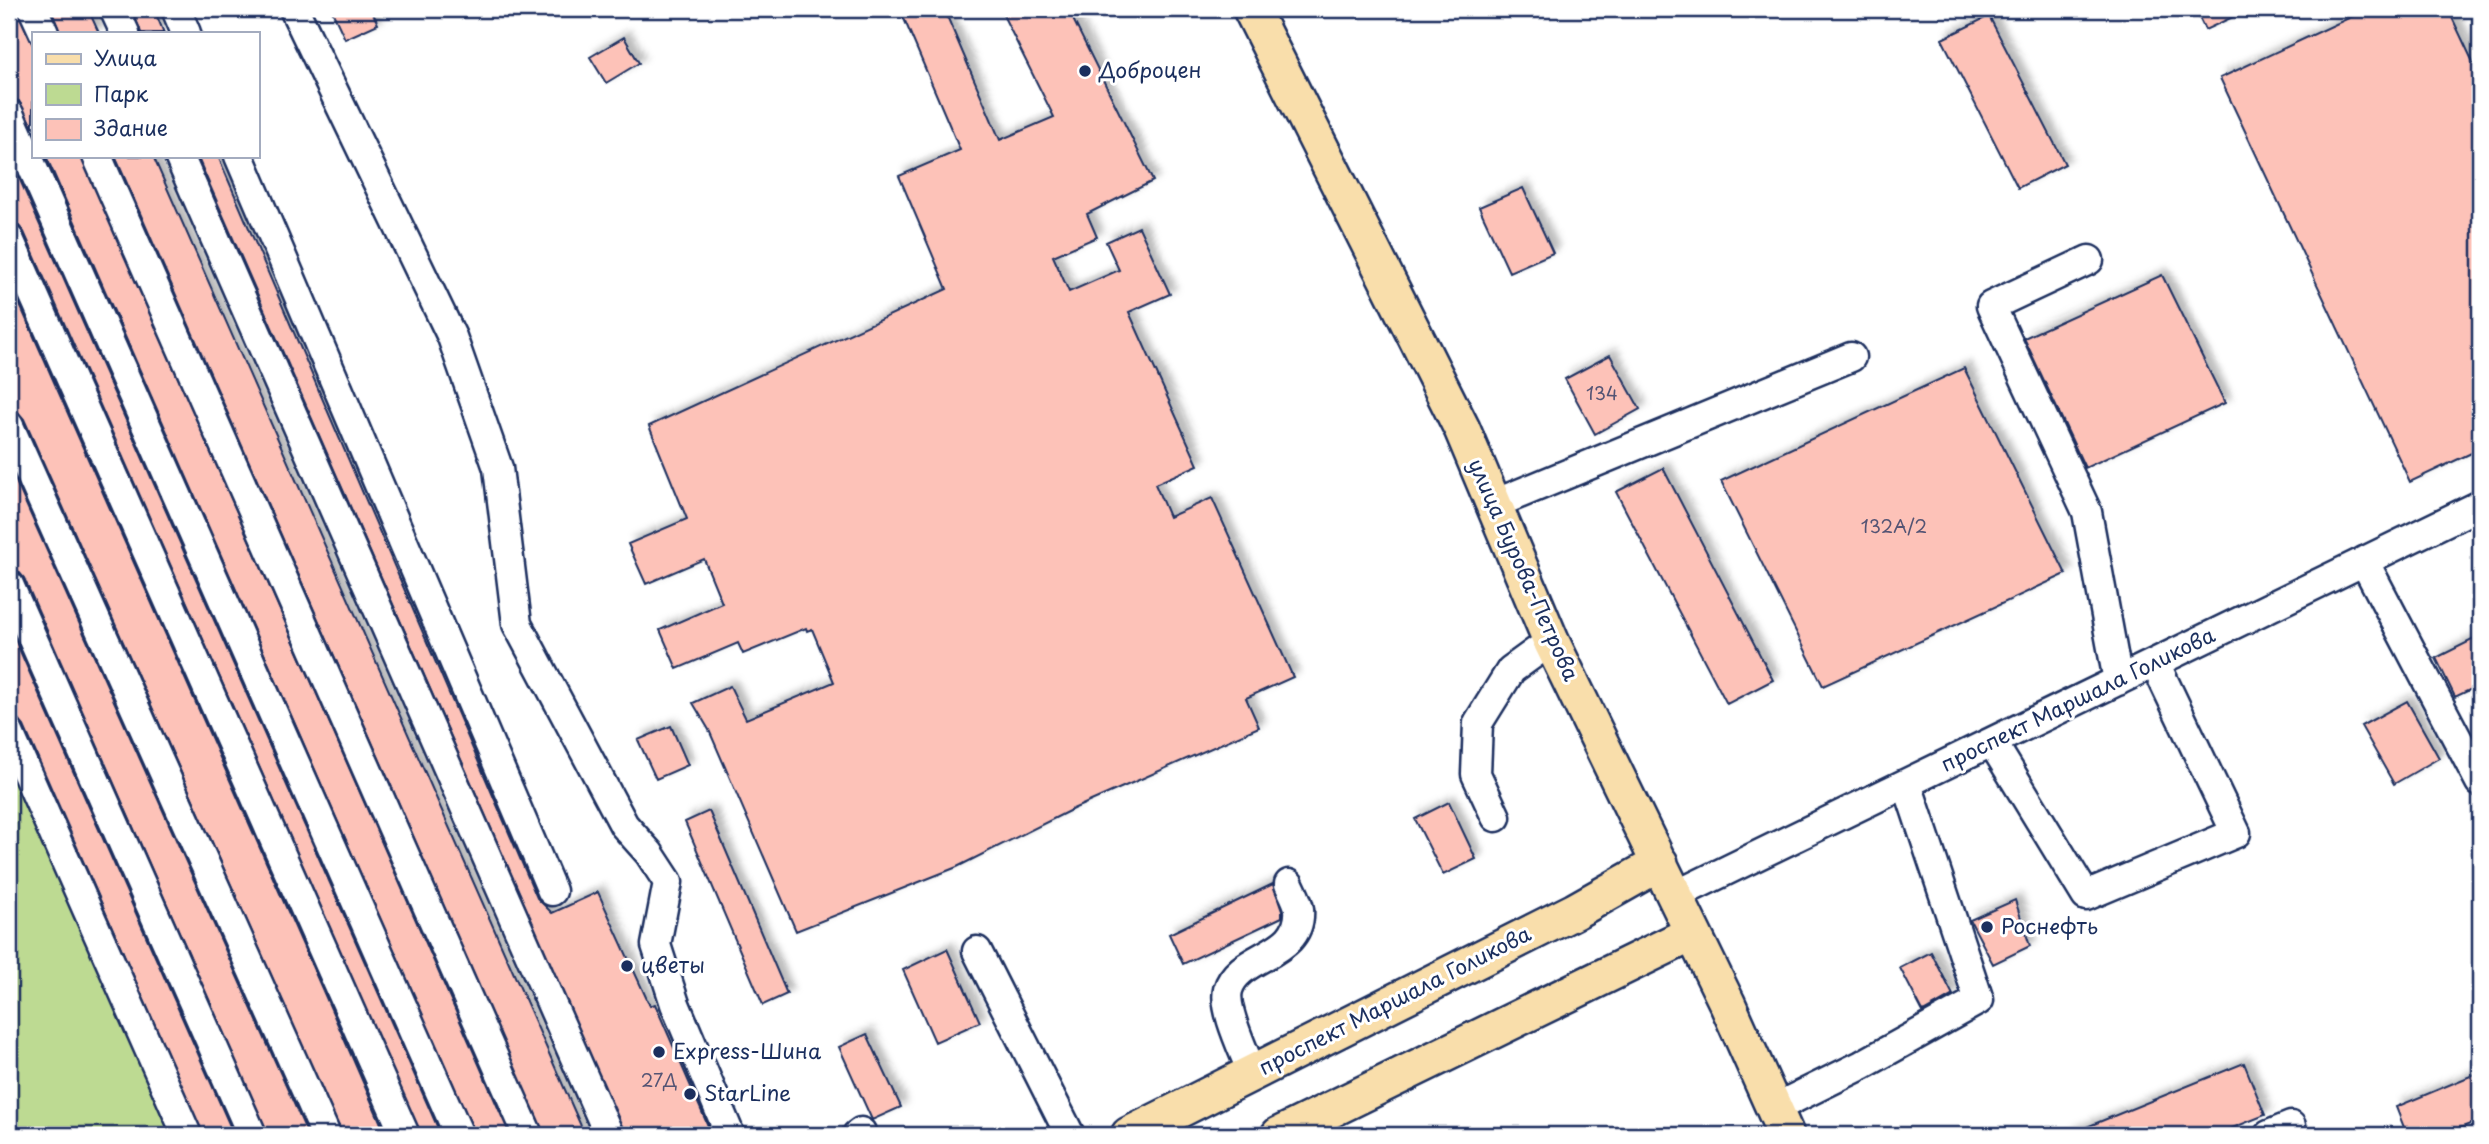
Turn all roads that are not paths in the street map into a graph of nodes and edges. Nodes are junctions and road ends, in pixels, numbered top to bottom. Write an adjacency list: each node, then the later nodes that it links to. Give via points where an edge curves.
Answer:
1 (33, 9): 6 (street)
2 (114, 9): 7 (street)
3 (176, 9): 8 (street)
4 (293, 9): 44 (street, via 452,337 498,468 517,624 624,825 668,882 656,945 675,1004)
5 (1251, 9): 17 (main road, улица Бурова-Петрова, via 1462,429)
6 (44, 32)
7 (125, 32)
8 (186, 32)
9 (9, 114): 41 (street)
10 (98, 158): 42 (street)
11 (180, 158): 43 (street)
12 (240, 158): 31 (street)
13 (9, 239): 40 (street)
14 (2089, 260): 23 (street, via 1991,306 2087,512)
15 (1851, 357): 17 (street)
16 (9, 426): 39 (street)
17 (1492, 505): 21 (main road, улица Бурова-Петрова)
18 (2480, 505): 19 (street, проспект Маршала Голикова)
19 (2364, 561): 22 (street, проспект Маршала Голикова); 26 (street)
20 (9, 585): 38 (street)
21 (1551, 641): 28 (street, via 1511,670 1478,723 1476,774); 29 (main road, улица Бурова-Петрова)
22 (2155, 663): 23 (street, проспект Маршала Голикова); 25 (street, via 2236,833 2086,896)
23 (2118, 681): 25 (street, проспект Маршала Голикова)
24 (9, 733): 37 (street)
25 (1992, 742): 27 (street, проспект Маршала Голикова)
26 (2480, 782)
27 (1907, 784): 32 (street, проспект Маршала Голикова); 36 (street, via 1979,1000 1862,1065)
28 (1496, 817)
29 (1660, 863): 32 (main road, улица Бурова-Петрова); 35 (main road, проспект Маршала Голикова, via 1575,911)
30 (1289, 884): 35 (street, via 1299,908 1295,932 1281,947 1234,976 1227,993)
31 (552, 891)
32 (1676, 895): 33 (main road, улица Бурова-Петрова)
33 (1693, 933): 36 (main road, улица Бурова-Петрова); 47 (main road)
34 (976, 951): 45 (street)
35 (1252, 1073): 46 (main road, проспект Маршала Голикова)
36 (1781, 1122)
37 (187, 1135)
38 (252, 1135)
39 (326, 1135)
40 (405, 1135)
41 (459, 1135)
42 (528, 1135)
43 (609, 1135)
44 (730, 1135)
45 (1070, 1135)
46 (1129, 1135)
47 (1279, 1135)

